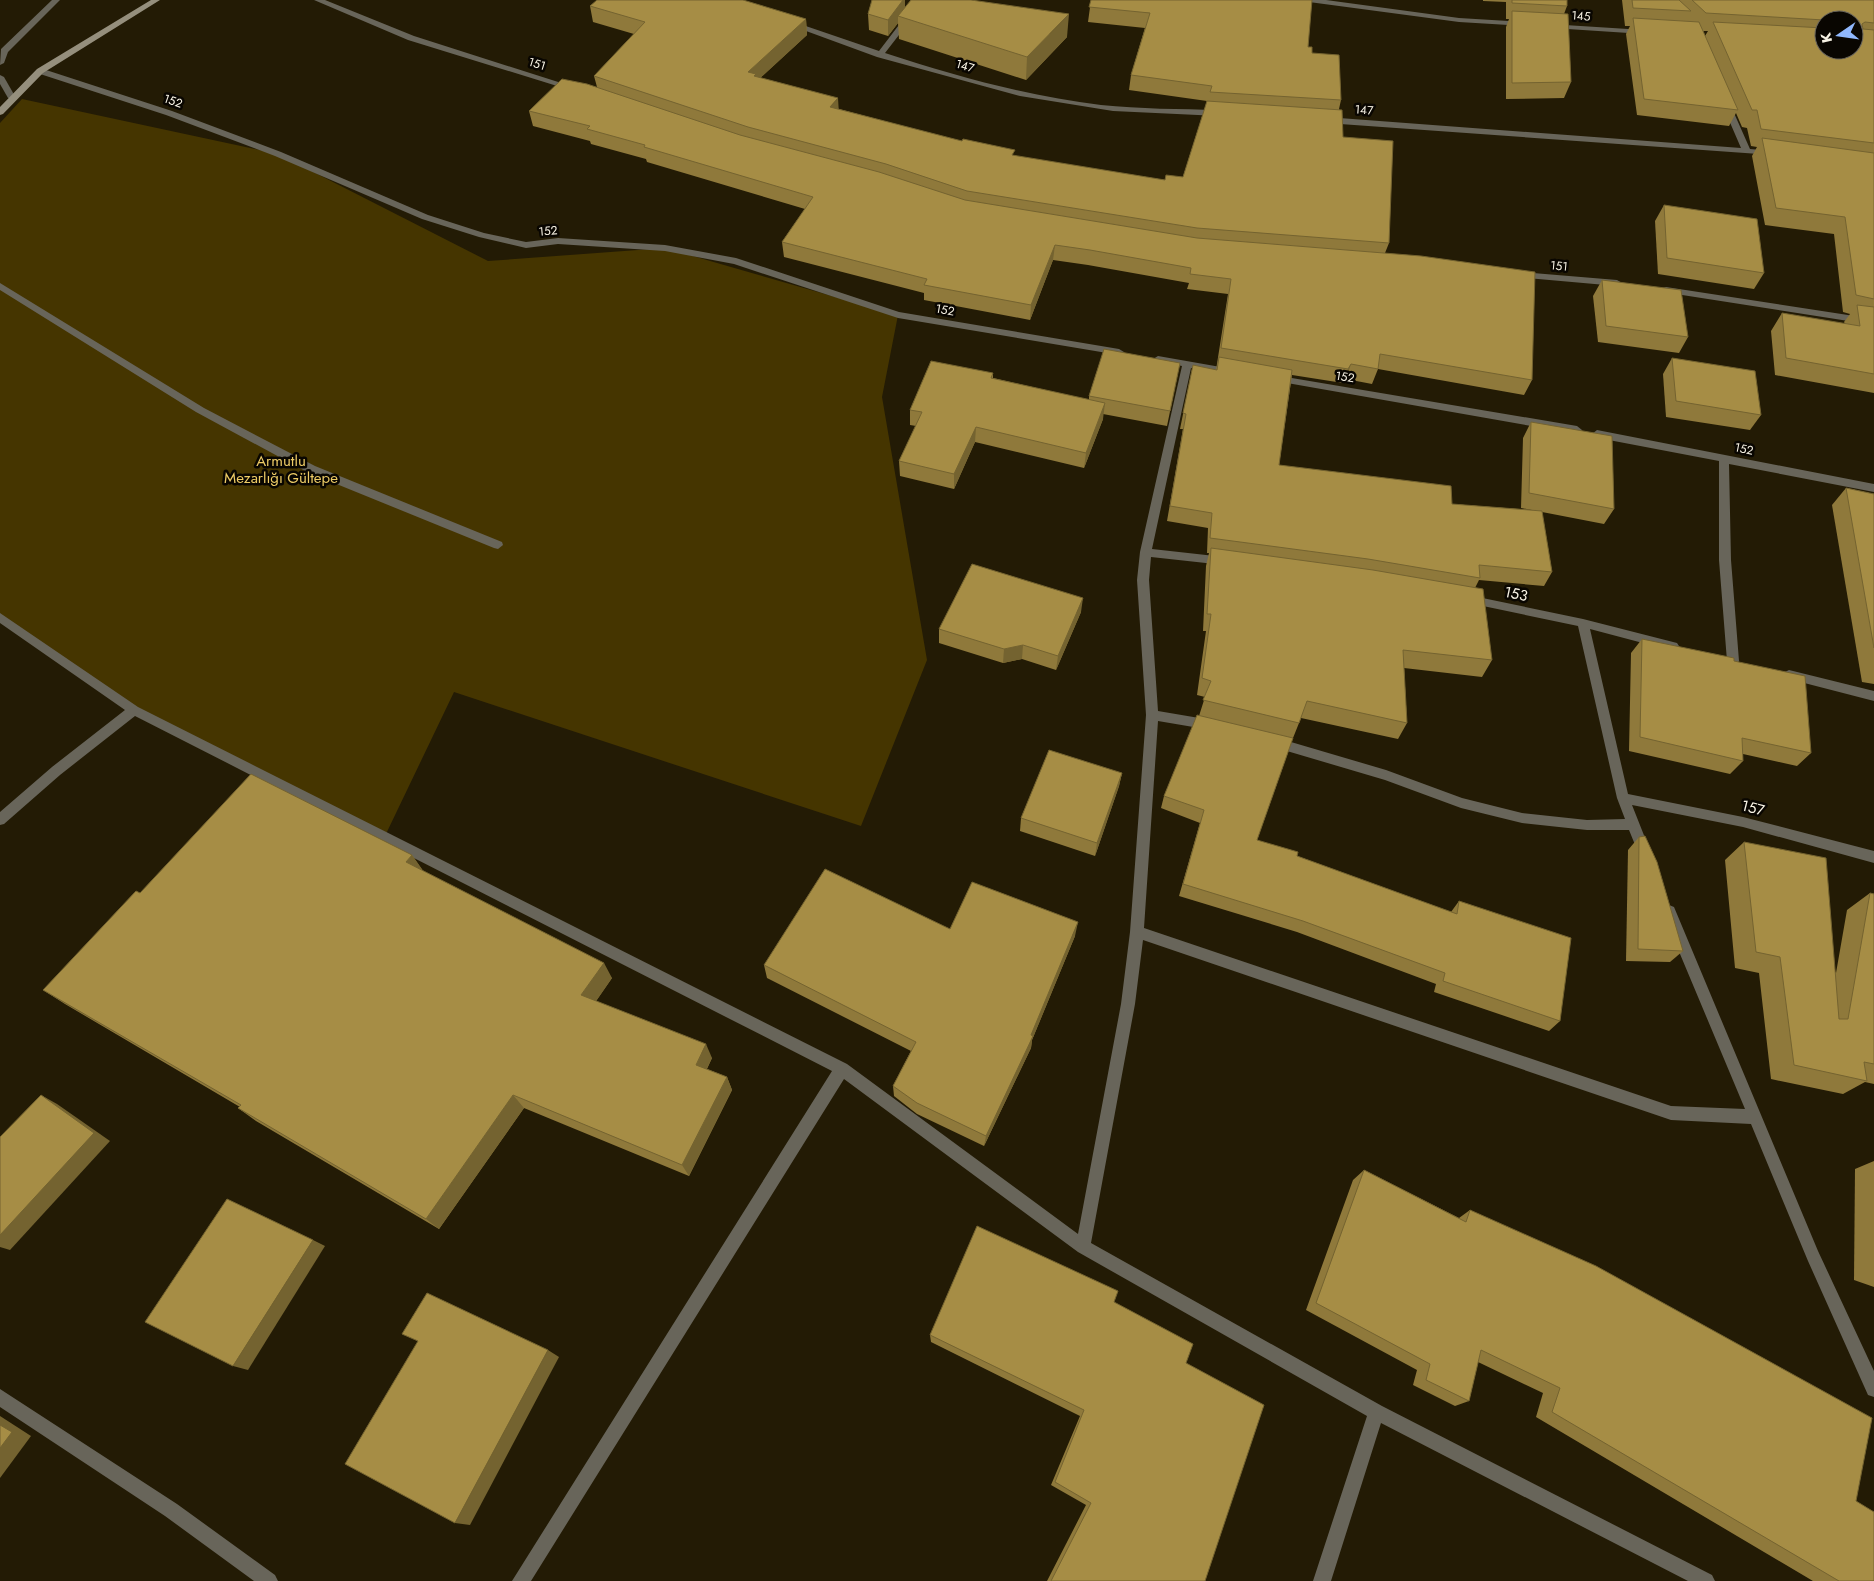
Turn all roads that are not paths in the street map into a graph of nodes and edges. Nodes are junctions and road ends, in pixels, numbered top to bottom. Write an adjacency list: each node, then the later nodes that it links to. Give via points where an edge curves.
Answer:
1 (56, 0): 12 (street, via 4,51)
2 (156, 0): 13 (street)
3 (318, 0): 15 (street, 151, via 411,38)
4 (922, 0): 11 (street)
5 (1309, 0): 6 (street)
6 (1344, 2): 8 (street, via 1459,20)
7 (779, 20): 11 (street, 147)
8 (1538, 25)
9 (1548, 25): 10 (street, 145)
10 (1656, 32)
11 (880, 55): 19 (street, 147, via 998,88 1098,107)
12 (0, 63)
13 (40, 71): 17 (street); 28 (street, 152, via 178,116 278,154 425,217 482,235 526,245 558,241 666,248 736,261 898,314)
14 (0, 77): 17 (street)
15 (579, 90)
16 (1723, 97): 21 (street)
17 (12, 98): 18 (street)
18 (0, 112)
19 (1226, 113)
20 (1314, 119): 21 (street, 147)
21 (1746, 150): 22 (street, 147)
22 (1776, 154)
23 (1509, 274): 24 (street, 151)
24 (1627, 284)
25 (0, 286): 35 (street, via 200,410 311,469)
26 (1657, 289): 27 (street)
27 (1874, 322)
28 (1129, 354)
29 (1149, 358): 30 (street)
30 (1187, 364): 31 (street); 36 (street)
31 (1246, 374)
32 (1266, 377): 33 (street, 152, via 1481,412)
33 (1724, 458): 34 (street, 152); 42 (street, via 1725,560)
34 (1874, 488)
35 (498, 544)
36 (1146, 552): 37 (street); 46 (street, via 1143,580)
37 (1234, 562)
38 (1459, 597): 40 (street, 153)
39 (0, 617): 45 (street)
40 (1583, 623): 41 (street, 153); 49 (street)
41 (1686, 649)
42 (1733, 661)
43 (1780, 673): 44 (street)
44 (1874, 696)
45 (134, 710): 50 (street); 56 (street)
46 (1152, 715): 47 (street); 55 (street)
47 (1227, 729)
48 (1263, 739): 51 (street, via 1386,775 1460,803 1513,816 1587,825)
49 (1623, 798): 51 (street); 52 (street, 157, via 1744,822)
50 (0, 820)
51 (1632, 824): 53 (street)
52 (1874, 857)
53 (1651, 868)
54 (1662, 894): 57 (street)
55 (1137, 932): 57 (street, via 1671,1113); 58 (street, via 1128,1004)
56 (842, 1069): 58 (street); 63 (street)
57 (1756, 1117): 59 (street, via 1813,1256)
58 (1083, 1246): 61 (street)
59 (1874, 1389)
60 (0, 1396): 62 (street)
61 (1376, 1412): 64 (street); 65 (street)
62 (269, 1581)
63 (521, 1581)
64 (1322, 1581)
65 (1706, 1581)

